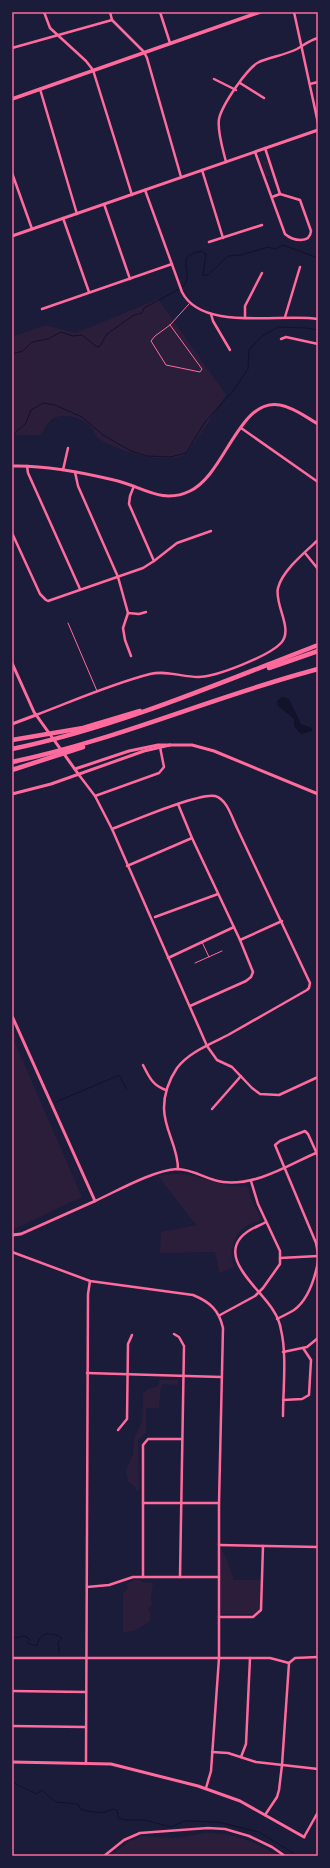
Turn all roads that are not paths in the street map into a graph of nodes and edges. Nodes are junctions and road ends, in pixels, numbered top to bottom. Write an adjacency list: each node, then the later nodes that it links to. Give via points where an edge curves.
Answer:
1 (44, 12): 7 (street, via 50,28)
2 (110, 12): 6 (street)
3 (160, 12): 9 (street)
4 (260, 12): 9 (main road)
5 (294, 12): 10 (street)
6 (112, 20): 7 (street); 12 (street)
7 (57, 35): 11 (street); 13 (street)
8 (318, 38): 10 (street)
9 (170, 43): 12 (main road)
10 (301, 46): 15 (street, via 259,62 249,69); 17 (street)
11 (12, 48)
12 (144, 52): 13 (main road); 29 (street)
13 (93, 70): 18 (main road); 32 (street)
14 (214, 79): 19 (street)
15 (240, 82): 19 (street); 20 (street)
16 (318, 82): 17 (street)
17 (310, 84): 22 (street)
18 (40, 89): 21 (main road); 35 (street)
19 (236, 90): 26 (street, via 219,120)
20 (264, 98)
21 (12, 99)
22 (318, 123)
23 (318, 130): 24 (street)
24 (265, 148): 25 (street); 31 (street)
25 (255, 152): 26 (street); 33 (street)
26 (226, 162): 27 (street)
27 (202, 170): 29 (street); 40 (street)
28 (12, 173): 38 (street)
29 (181, 177): 30 (street)
30 (145, 190): 32 (street); 42 (street)
31 (280, 194): 33 (street); 33 (street, via 300,200 311,231 306,239 290,238 285,234)
32 (132, 195): 34 (street)
33 (272, 196)
34 (104, 204): 35 (street); 45 (street)
35 (77, 214): 36 (street)
36 (63, 218): 38 (street); 46 (street)
37 (262, 225): 40 (street)
38 (32, 229): 39 (street)
39 (12, 236)
40 (223, 238): 41 (street)
41 (208, 242)
42 (172, 264): 45 (street); 47 (street, via 182,292)
43 (300, 268): 51 (street)
44 (262, 274): 50 (street, via 246,306)
45 (130, 278): 46 (street)
46 (89, 292): 48 (street)
47 (190, 303): 49 (street); 53 (lane)
48 (42, 309)
49 (212, 314): 50 (street); 56 (street, via 213,321)
50 (245, 317): 51 (street)
51 (285, 317): 52 (street)
52 (318, 319)
53 (170, 325): 53 (lane, via 152,338 152,344 166,365 200,372 202,369)
54 (281, 339): 55 (street, via 286,337)
55 (318, 344)
56 (230, 350)
57 (318, 424): 58 (street, via 286,406 274,404 254,411)
58 (241, 428): 64 (street); 65 (street, via 208,477 190,491 161,496)
59 (68, 448): 62 (street)
60 (27, 465): 61 (street); 62 (street); 73 (street, via 28,473)
61 (12, 466)
62 (63, 470): 63 (street)
63 (75, 472): 65 (street); 72 (street, via 78,486)
64 (318, 482)
65 (134, 486): 70 (street, via 130,496 131,509)
66 (211, 531): 70 (street, via 177,543)
67 (12, 533): 73 (street, via 40,594 46,600)
68 (318, 540): 69 (street)
69 (306, 553): 71 (street); 83 (street, via 285,572 278,588 278,604 286,628 280,644 248,662 207,676 152,674)
70 (154, 561): 72 (street)
71 (318, 569)
72 (118, 577): 73 (street); 75 (street)
73 (81, 590)
74 (146, 612): 75 (street)
75 (128, 613): 79 (street, via 123,628)
76 (68, 623): 83 (lane)
77 (318, 646): 82 (highway)
78 (318, 652): 82 (highway)
79 (131, 656)
80 (12, 663): 85 (street)
81 (318, 669): 91 (highway, via 264,683)
82 (222, 683): 84 (highway)
83 (97, 692): 85 (street)
84 (169, 703): 87 (highway, via 89,726); 90 (highway, via 122,720)
85 (36, 715): 86 (street); 93 (street)
86 (12, 724)
87 (12, 740)
88 (172, 744): 89 (street); 93 (street, via 136,750); 97 (street, via 205,748)
89 (160, 748): 95 (street); 98 (street, via 164,767 159,773)
90 (12, 749)
91 (52, 755): 92 (highway); 94 (highway)
92 (12, 762)
93 (75, 769): 95 (street)
94 (12, 770)
95 (79, 775): 96 (street); 98 (street)
96 (12, 794)
97 (318, 794)
98 (95, 796): 100 (street)
99 (178, 804): 100 (street); 101 (street); 105 (street, via 208,796 216,796 225,803)
100 (112, 829): 102 (street)
101 (192, 838): 102 (street); 103 (street)
102 (127, 866): 111 (street)
103 (218, 894): 104 (street); 106 (street)
104 (155, 917)
105 (282, 921): 107 (street); 115 (street, via 310,982 309,988)
106 (234, 927): 107 (street); 108 (street)
107 (240, 940): 113 (street, via 252,975 246,981)
108 (202, 942): 110 (lane); 111 (street)
109 (222, 951): 110 (lane)
110 (209, 957): 112 (lane)
111 (168, 958): 113 (street)
112 (195, 963)
113 (190, 1006): 115 (street)
114 (12, 1016): 125 (street)
115 (207, 1046): 117 (street, via 217,1060 232,1067); 119 (street, via 177,1068)
116 (143, 1065): 119 (street, via 153,1083)
117 (241, 1076): 118 (street, via 260,1094 269,1096 279,1095); 120 (street)
118 (318, 1077)
119 (166, 1090): 123 (street, via 164,1119 177,1152)
120 (212, 1110)
121 (318, 1154): 122 (street); 122 (street, via 305,1131 280,1141 275,1147)
122 (284, 1168): 124 (street); 129 (street)
123 (178, 1169): 124 (street, via 224,1182); 125 (street, via 164,1171)
124 (251, 1181): 126 (street)
125 (95, 1201): 127 (street, via 21,1234)
126 (266, 1222): 131 (street, via 280,1251); 134 (street, via 250,1230 238,1242 235,1250 239,1268)
127 (12, 1235)
128 (12, 1252): 133 (street)
129 (318, 1252)
130 (318, 1256): 131 (street)
131 (280, 1258): 134 (street, via 280,1264)
132 (318, 1262): 136 (street, via 316,1275 296,1309)
133 (90, 1281): 135 (street, via 193,1295 207,1301); 142 (street)
134 (258, 1292): 135 (street); 136 (street)
135 (220, 1315): 145 (street, via 224,1328)
136 (277, 1319): 141 (street, via 282,1330)
137 (174, 1334): 144 (street, via 184,1346)
138 (132, 1335): 143 (street, via 128,1344)
139 (318, 1338): 140 (street)
140 (303, 1348): 141 (street); 146 (street, via 310,1360 309,1395 302,1399)
141 (283, 1352): 146 (street)
142 (88, 1373): 143 (street); 159 (street)
143 (128, 1373): 144 (street); 148 (street, via 127,1419)
144 (183, 1375): 145 (street); 149 (street)
145 (221, 1377): 152 (street)
146 (283, 1400): 147 (street)
147 (283, 1416)
148 (118, 1430)
149 (182, 1439): 150 (street, via 145,1441); 151 (street)
150 (143, 1503): 151 (street); 156 (street)
151 (181, 1503): 152 (street); 157 (street)
152 (219, 1503): 153 (street)
153 (219, 1545): 154 (street); 158 (street)
154 (263, 1546): 155 (street); 160 (street, via 261,1610 253,1617)
155 (318, 1547)
156 (143, 1577): 157 (street); 159 (street)
157 (180, 1577): 158 (street)
158 (219, 1577): 160 (street)
159 (87, 1587): 163 (street)
160 (219, 1617): 164 (street)
161 (318, 1657): 166 (street, via 295,1658)
162 (12, 1658): 163 (street)
163 (86, 1658): 164 (street); 168 (street)
164 (219, 1658): 165 (street); 171 (street)
165 (250, 1658): 166 (street, via 270,1658); 172 (street, via 246,1744)
166 (289, 1663): 175 (street)
167 (12, 1692): 168 (street)
168 (85, 1692): 170 (street)
169 (12, 1726): 170 (street)
170 (85, 1727): 174 (street)
171 (212, 1752): 172 (street); 177 (street, via 211,1771)
172 (240, 1757): 175 (street)
173 (12, 1762): 174 (street)
174 (86, 1762): 177 (street, via 111,1764)
175 (282, 1765): 176 (street); 179 (street, via 277,1797)
176 (318, 1768)
177 (206, 1788): 179 (street, via 240,1801)
178 (318, 1812): 180 (street)
179 (265, 1815): 180 (street)
180 (304, 1837)
181 (104, 1856): 182 (street, via 124,1840 140,1833 208,1828 225,1829 249,1836)
182 (285, 1856)

